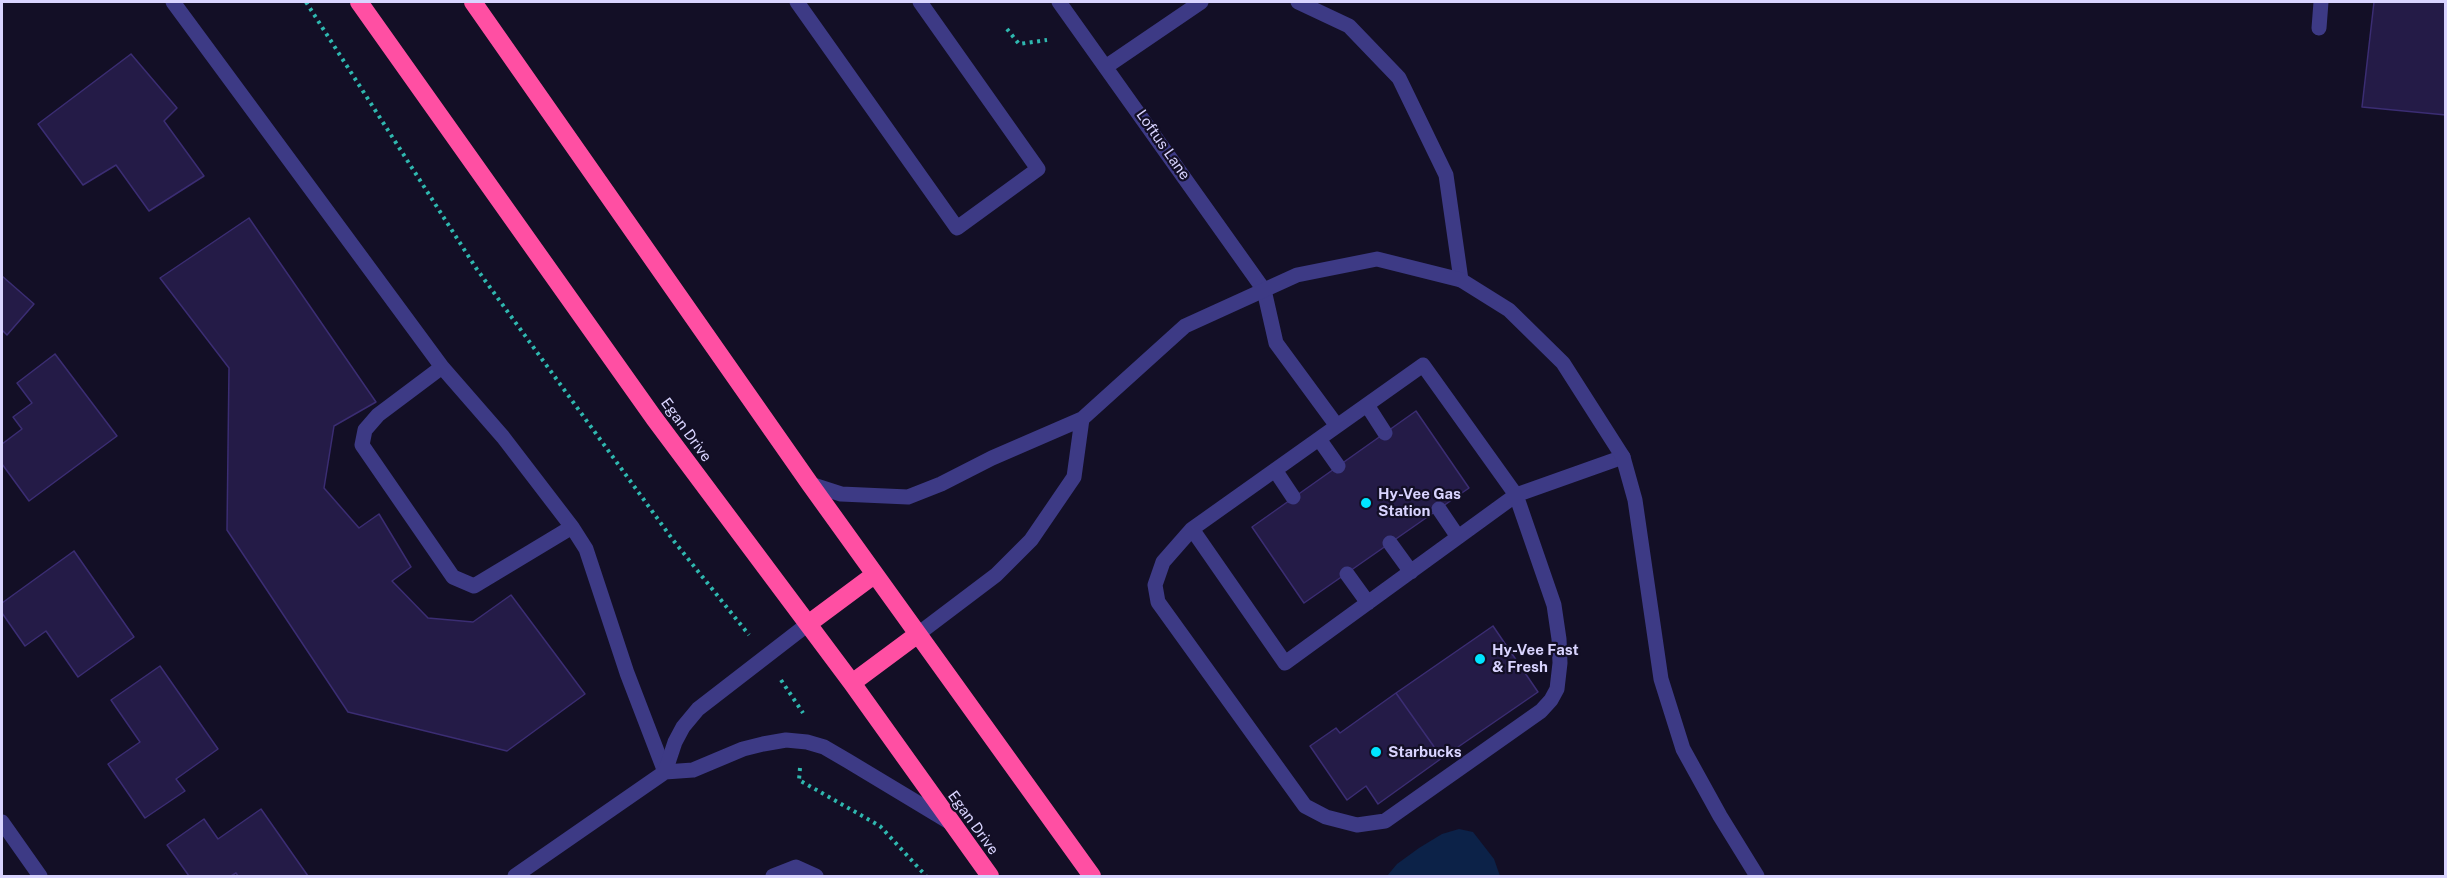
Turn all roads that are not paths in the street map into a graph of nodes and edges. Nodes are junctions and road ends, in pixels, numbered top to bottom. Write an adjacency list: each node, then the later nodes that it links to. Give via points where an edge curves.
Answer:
1 (174, 2): 14 (street)
2 (359, 2): 35 (highway, Egan Drive, via 654,418)
3 (473, 2): 23 (highway)
4 (797, 2): 5 (street, via 957,228 1038,169)
5 (920, 2)
6 (1059, 2): 11 (street, Loftus Lane)
7 (1201, 2): 11 (street)
8 (1298, 2): 12 (street, via 1348,26 1399,78 1446,175)
9 (2321, 2): 10 (street)
10 (2319, 28)
11 (1107, 66): 13 (street, Loftus Lane)
12 (1461, 280): 13 (street, via 1377,259 1297,275); 20 (street, via 1509,310 1563,363)
13 (1264, 290): 16 (street, via 1185,326); 17 (street, via 1276,343)
14 (442, 367): 27 (street, via 503,437); 27 (street, via 378,415 365,430 362,445 453,577 474,586)
15 (1367, 405): 17 (street); 18 (street); 24 (street, via 1423,365)
16 (1082, 419): 23 (street, via 908,497 841,494); 36 (street, via 1074,477 1031,540 996,575)
17 (1336, 426): 19 (street)
18 (1385, 433)
19 (1319, 439): 21 (street); 22 (street)
20 (1623, 457): 24 (street); 47 (street, via 1635,500 1661,679 1683,749)
21 (1338, 466)
22 (1275, 470): 25 (street); 28 (street)
23 (810, 484): 33 (highway)
24 (1516, 495): 28 (street, via 1554,605 1560,663 1557,688 1541,711 1413,802 1385,821 1357,825 1326,817 1305,806 1158,602 1155,585 1163,562); 29 (street)
25 (1293, 497)
26 (1439, 509): 29 (street)
27 (572, 527): 38 (street, via 586,549)
28 (1192, 529): 34 (street, via 1285,663)
29 (1458, 537): 31 (street)
30 (1390, 543): 31 (street)
31 (1411, 572): 34 (street)
32 (1347, 574): 34 (street)
33 (874, 575): 35 (highway); 36 (highway)
34 (1368, 603)
35 (808, 624): 37 (highway, Egan Drive); 38 (street, via 689,718 675,742)
36 (918, 633): 37 (highway); 46 (highway)
37 (852, 683): 40 (highway, Egan Drive)
38 (665, 772): 40 (street, via 693,770 764,744 802,742 824,747); 42 (street)
39 (2, 822): 41 (street)
40 (952, 824): 45 (highway, Egan Drive)
41 (40, 876)
42 (515, 876)
43 (772, 876): 44 (street, via 796,867)
44 (816, 876)
45 (990, 876)
46 (1092, 876)
47 (1757, 876)

